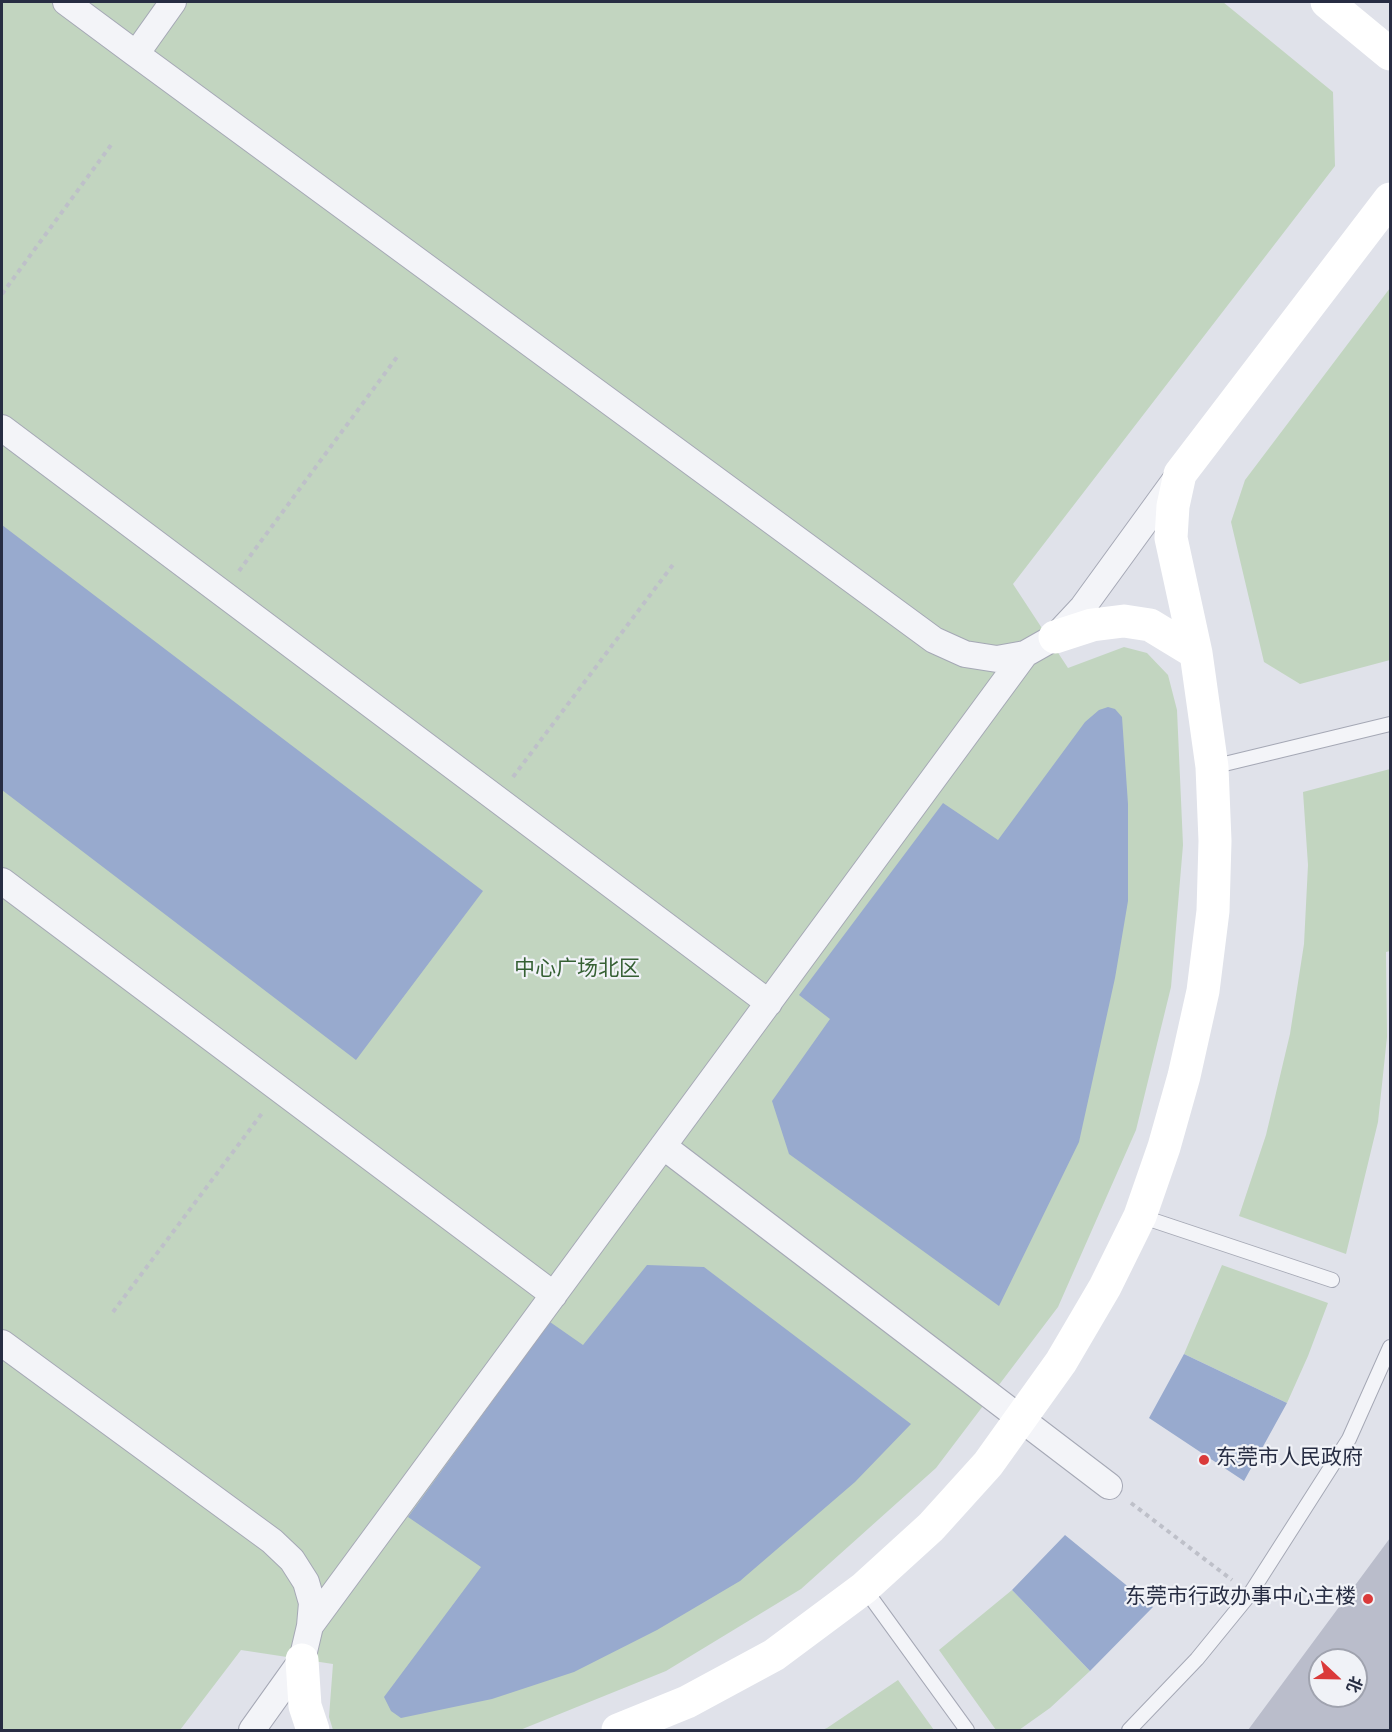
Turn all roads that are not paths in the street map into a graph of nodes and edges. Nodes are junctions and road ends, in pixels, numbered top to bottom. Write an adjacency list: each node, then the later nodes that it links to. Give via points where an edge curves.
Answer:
1 (66, 2): 4 (street)
2 (173, 2): 4 (street)
3 (1327, 2): 5 (street)
4 (136, 54): 11 (street, via 934,640 965,654 997,658)
5 (1390, 54)
6 (1390, 199): 8 (street)
7 (2, 428): 15 (street)
8 (1180, 474): 9 (street, via 1083,607); 10 (street, via 1171,538)
9 (1055, 637): 10 (street, via 1092,625 1124,621 1150,625); 11 (street)
10 (1196, 653): 13 (street)
11 (1025, 654): 15 (street)
12 (1390, 724): 13 (lane)
13 (1212, 767): 17 (street, via 1213,911 1203,992 1185,1076)
14 (2, 881): 19 (street)
15 (769, 1003): 16 (street)
16 (663, 1146): 19 (street); 22 (street)
17 (1140, 1216): 18 (lane); 22 (street, via 1105,1287 1061,1362)
18 (1332, 1280)
19 (554, 1295): 25 (street)
20 (2, 1343): 25 (street, via 285,1554 306,1582 312,1603)
21 (1390, 1347): 31 (lane, via 1349,1439 1250,1594 1197,1659)
22 (1021, 1419): 23 (street); 24 (street, via 988,1464 931,1527)
23 (1108, 1486)
24 (864, 1588): 29 (street, via 774,1655 687,1702); 30 (lane)
25 (310, 1626): 26 (street)
26 (302, 1660): 27 (street); 28 (street, via 305,1706)
27 (252, 1731)
28 (313, 1731)
29 (618, 1731)
30 (967, 1731)
31 (1129, 1731)

